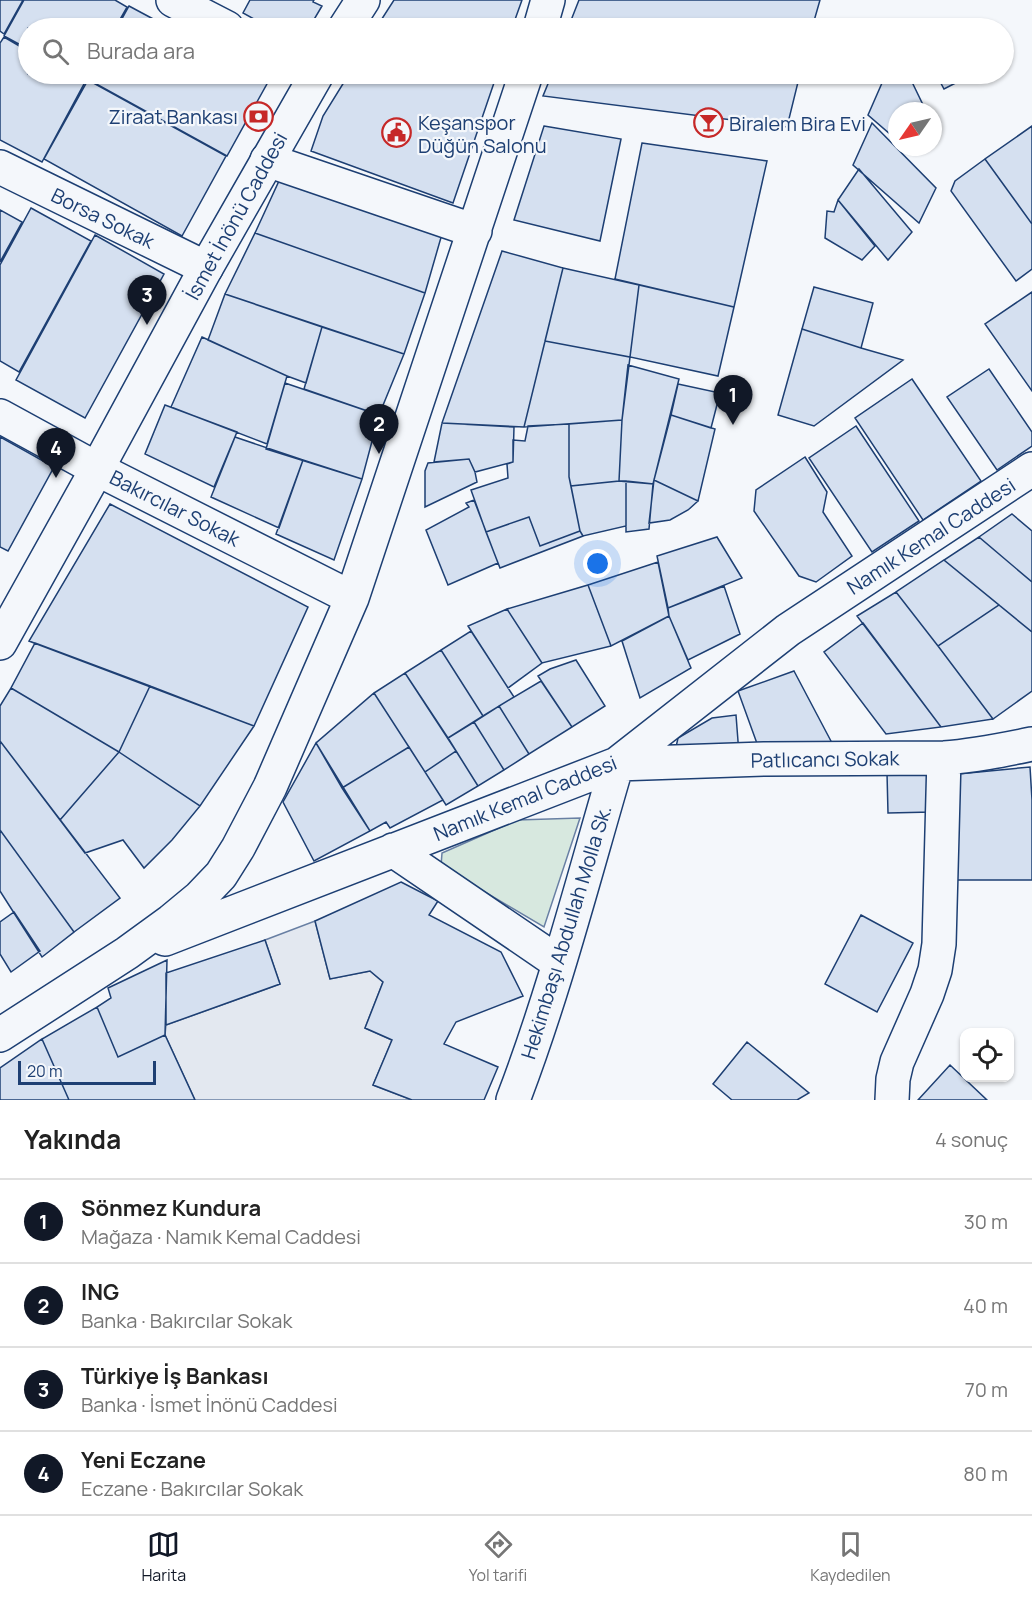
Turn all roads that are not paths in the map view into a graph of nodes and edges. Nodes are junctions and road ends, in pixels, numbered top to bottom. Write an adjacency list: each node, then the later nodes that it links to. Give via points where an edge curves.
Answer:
1 (173, 0): 4 (street)
2 (363, 0): 5 (street)
3 (548, 0): 6 (street)
4 (208, 18)
5 (351, 18)
6 (543, 18)
7 (309, 84): 9 (street, İsmet İnönü Caddesi)
8 (523, 84): 11 (street)
9 (267, 160): 11 (street); 12 (street, İsmet İnönü Caddesi)
10 (0, 167): 12 (street, Borsa Sokak)
11 (475, 231): 16 (street)
12 (206, 268): 14 (street, İsmet İnönü Caddesi)
13 (0, 416): 14 (street, Bakırcılar Sokak)
14 (97, 469): 16 (street, Bakırcılar Sokak); 17 (street, İsmet İnönü Caddesi)
15 (1032, 470): 20 (street, Namık Kemal Caddesi, via 788,630)
16 (352, 598): 22 (street, via 270,787 221,875 193,903)
17 (0, 643)
18 (1032, 744): 19 (street, Patlıcancı Sokak)
19 (944, 758): 20 (street, Patlıcancı Sokak); 26 (street, via 939,944 927,994 897,1062)
20 (617, 764): 21 (street, Namık Kemal Caddesi); 23 (street, Hekimbaşı Abdullah Molla Sk.)
21 (393, 850): 22 (street, Namık Kemal Caddesi); 23 (street)
22 (127, 954): 24 (street)
23 (558, 963): 25 (street, Hekimbaşı Abdullah Molla Sk.)
24 (0, 1035)
25 (513, 1100)
26 (892, 1100)

